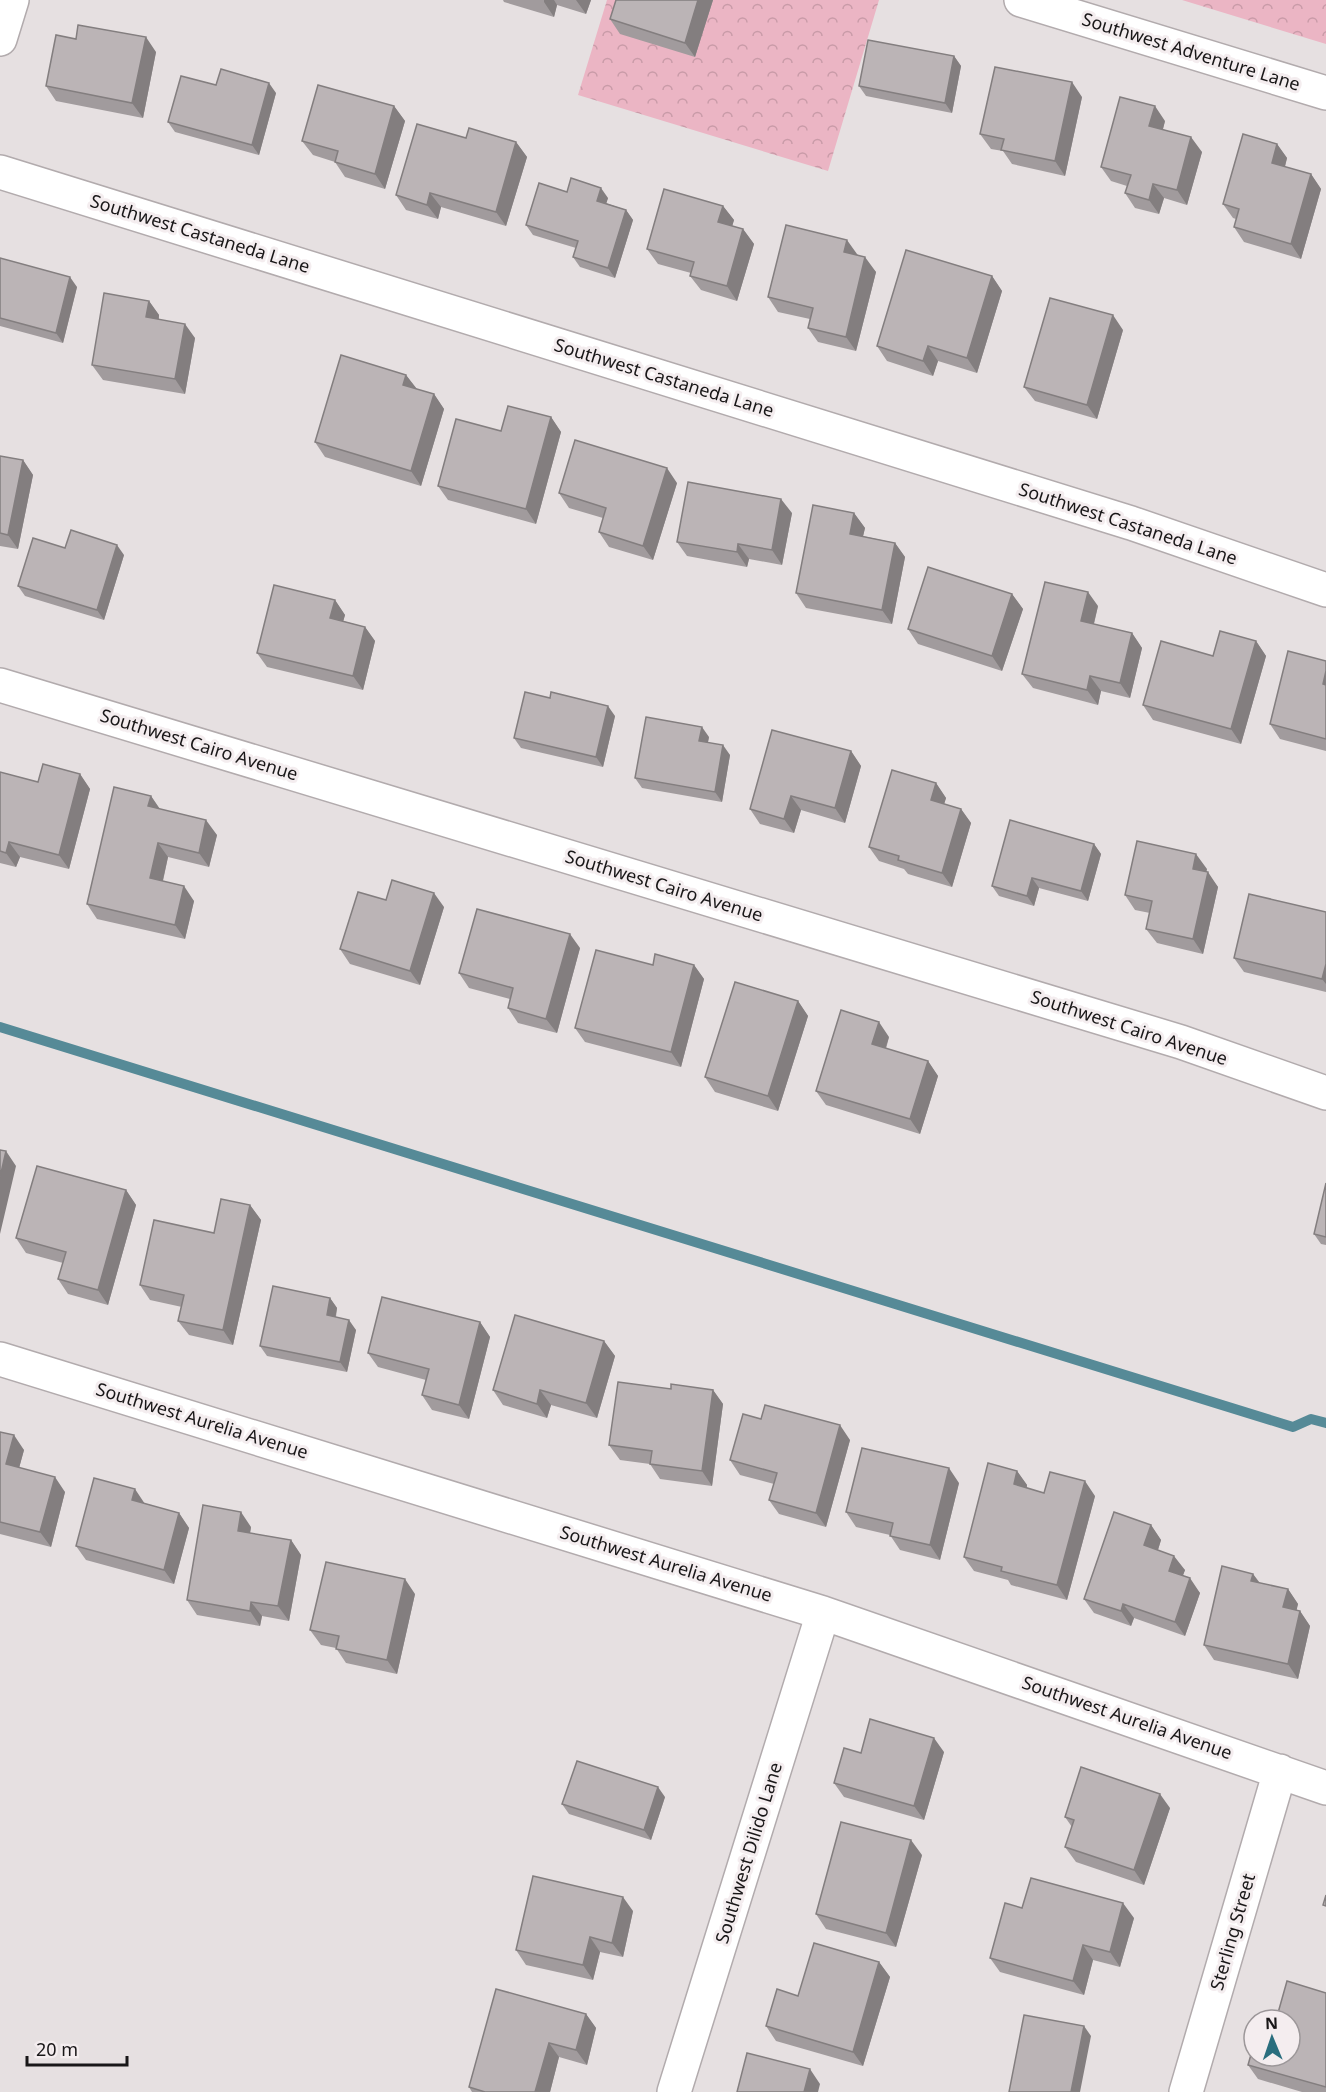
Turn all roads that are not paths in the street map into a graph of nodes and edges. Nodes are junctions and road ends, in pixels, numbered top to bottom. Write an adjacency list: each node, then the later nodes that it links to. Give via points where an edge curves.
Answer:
1 (12, 0): 3 (street)
2 (1022, 0): 4 (street, Southwest Adventure Lane)
3 (0, 39)
4 (1326, 93)
5 (0, 172): 6 (street, Southwest Castaneda Lane, via 1120,519)
6 (1326, 590)
7 (0, 685): 8 (street, Southwest Cairo Avenue, via 1169,1038)
8 (1326, 1093)
9 (0, 1359): 10 (street, Southwest Aurelia Avenue)
10 (823, 1613): 11 (street, Southwest Aurelia Avenue); 13 (street, Southwest Dilido Lane)
11 (1280, 1772): 12 (street, Southwest Aurelia Avenue); 14 (street, Sterling Street)
12 (1326, 1788)
13 (674, 2092)
14 (1186, 2092)

